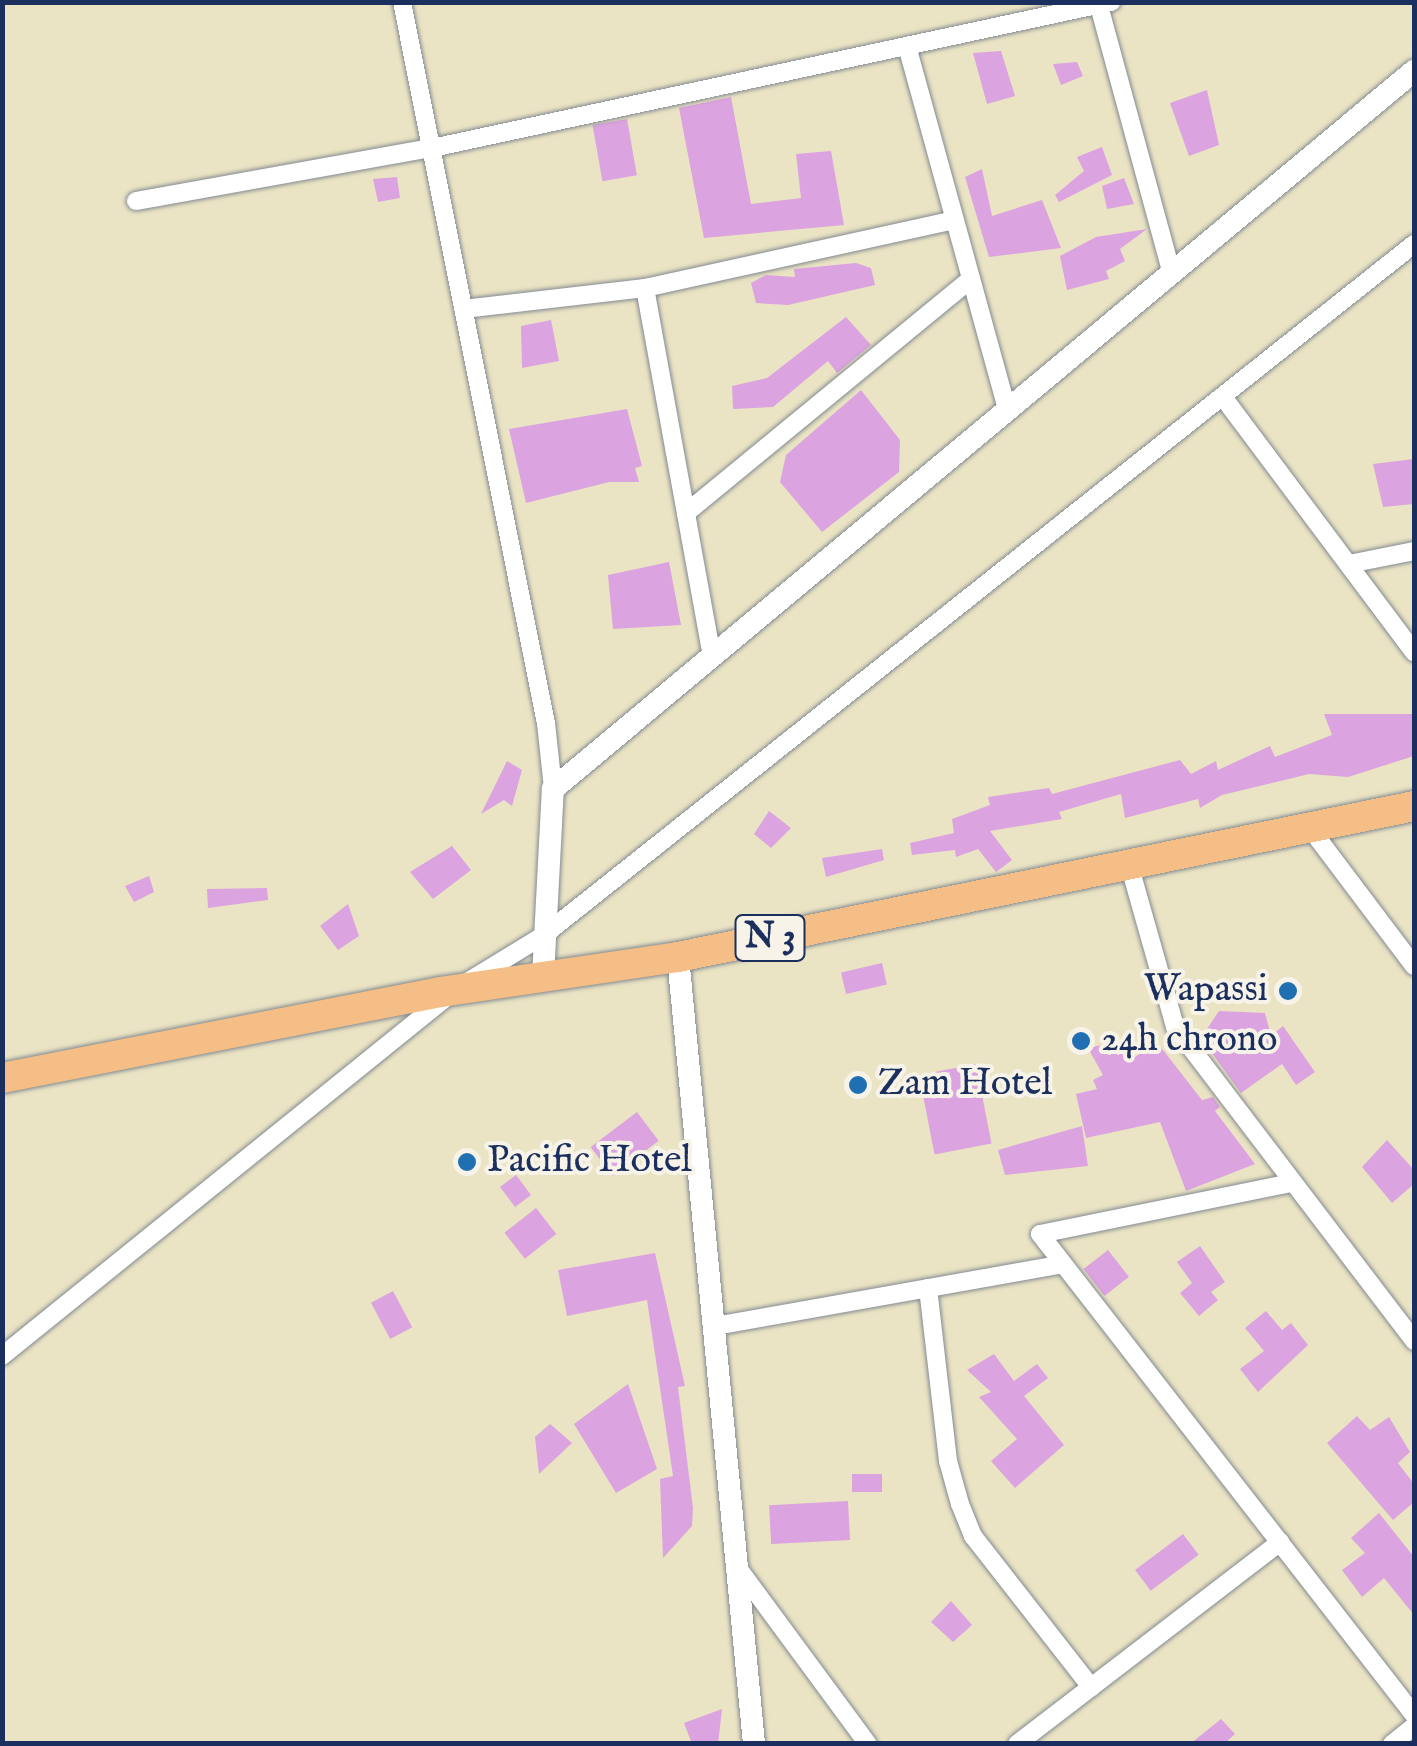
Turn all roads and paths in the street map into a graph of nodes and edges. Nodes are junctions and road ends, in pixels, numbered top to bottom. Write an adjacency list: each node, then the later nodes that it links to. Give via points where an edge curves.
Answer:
1 (402, 2): 5 (street)
2 (1103, 3): 3 (street); 9 (street)
3 (908, 46): 5 (street); 7 (street)
4 (1414, 71): 9 (street)
5 (432, 148): 6 (street); 12 (street)
6 (136, 200)
7 (955, 220): 10 (street); 11 (street)
8 (1414, 244): 13 (street)
9 (1172, 274): 14 (street)
10 (971, 279): 14 (street); 15 (street)
11 (645, 288): 12 (street); 15 (street)
12 (464, 309): 20 (street, via 546,723)
13 (1223, 397): 17 (street); 24 (street)
14 (1007, 409): 19 (street)
15 (686, 513): 19 (street)
16 (1414, 552): 17 (street)
17 (1349, 564): 18 (street)
18 (1414, 652)
19 (712, 656): 20 (street)
20 (553, 789): 24 (street)
21 (1414, 806): 22 (main road, N 3)
22 (1310, 828): 23 (main road, N 3); 26 (street)
23 (1129, 864): 25 (main road, N 3); 30 (street, via 1175,1027)
24 (544, 935): 27 (street); 28 (street)
25 (678, 956): 27 (main road, N 3); 33 (street)
26 (1414, 966)
27 (543, 977): 28 (main road, N 3)
28 (453, 992): 29 (main road, N 3); 35 (street)
29 (2, 1078)
30 (1291, 1183): 31 (street, via 1040,1234); 34 (street)
31 (1063, 1264): 32 (street); 36 (street)
32 (928, 1288): 33 (street); 38 (street, via 948,1461 973,1536)
33 (715, 1326): 37 (street)
34 (1414, 1341)
35 (2, 1356)
36 (1280, 1542): 38 (street); 39 (street)
37 (741, 1572): 41 (street); 42 (street)
38 (1091, 1687): 43 (street)
39 (1414, 1715)
40 (1414, 1726): 44 (street)
41 (754, 1744)
42 (868, 1744)
43 (1017, 1744)
44 (1392, 1744)

